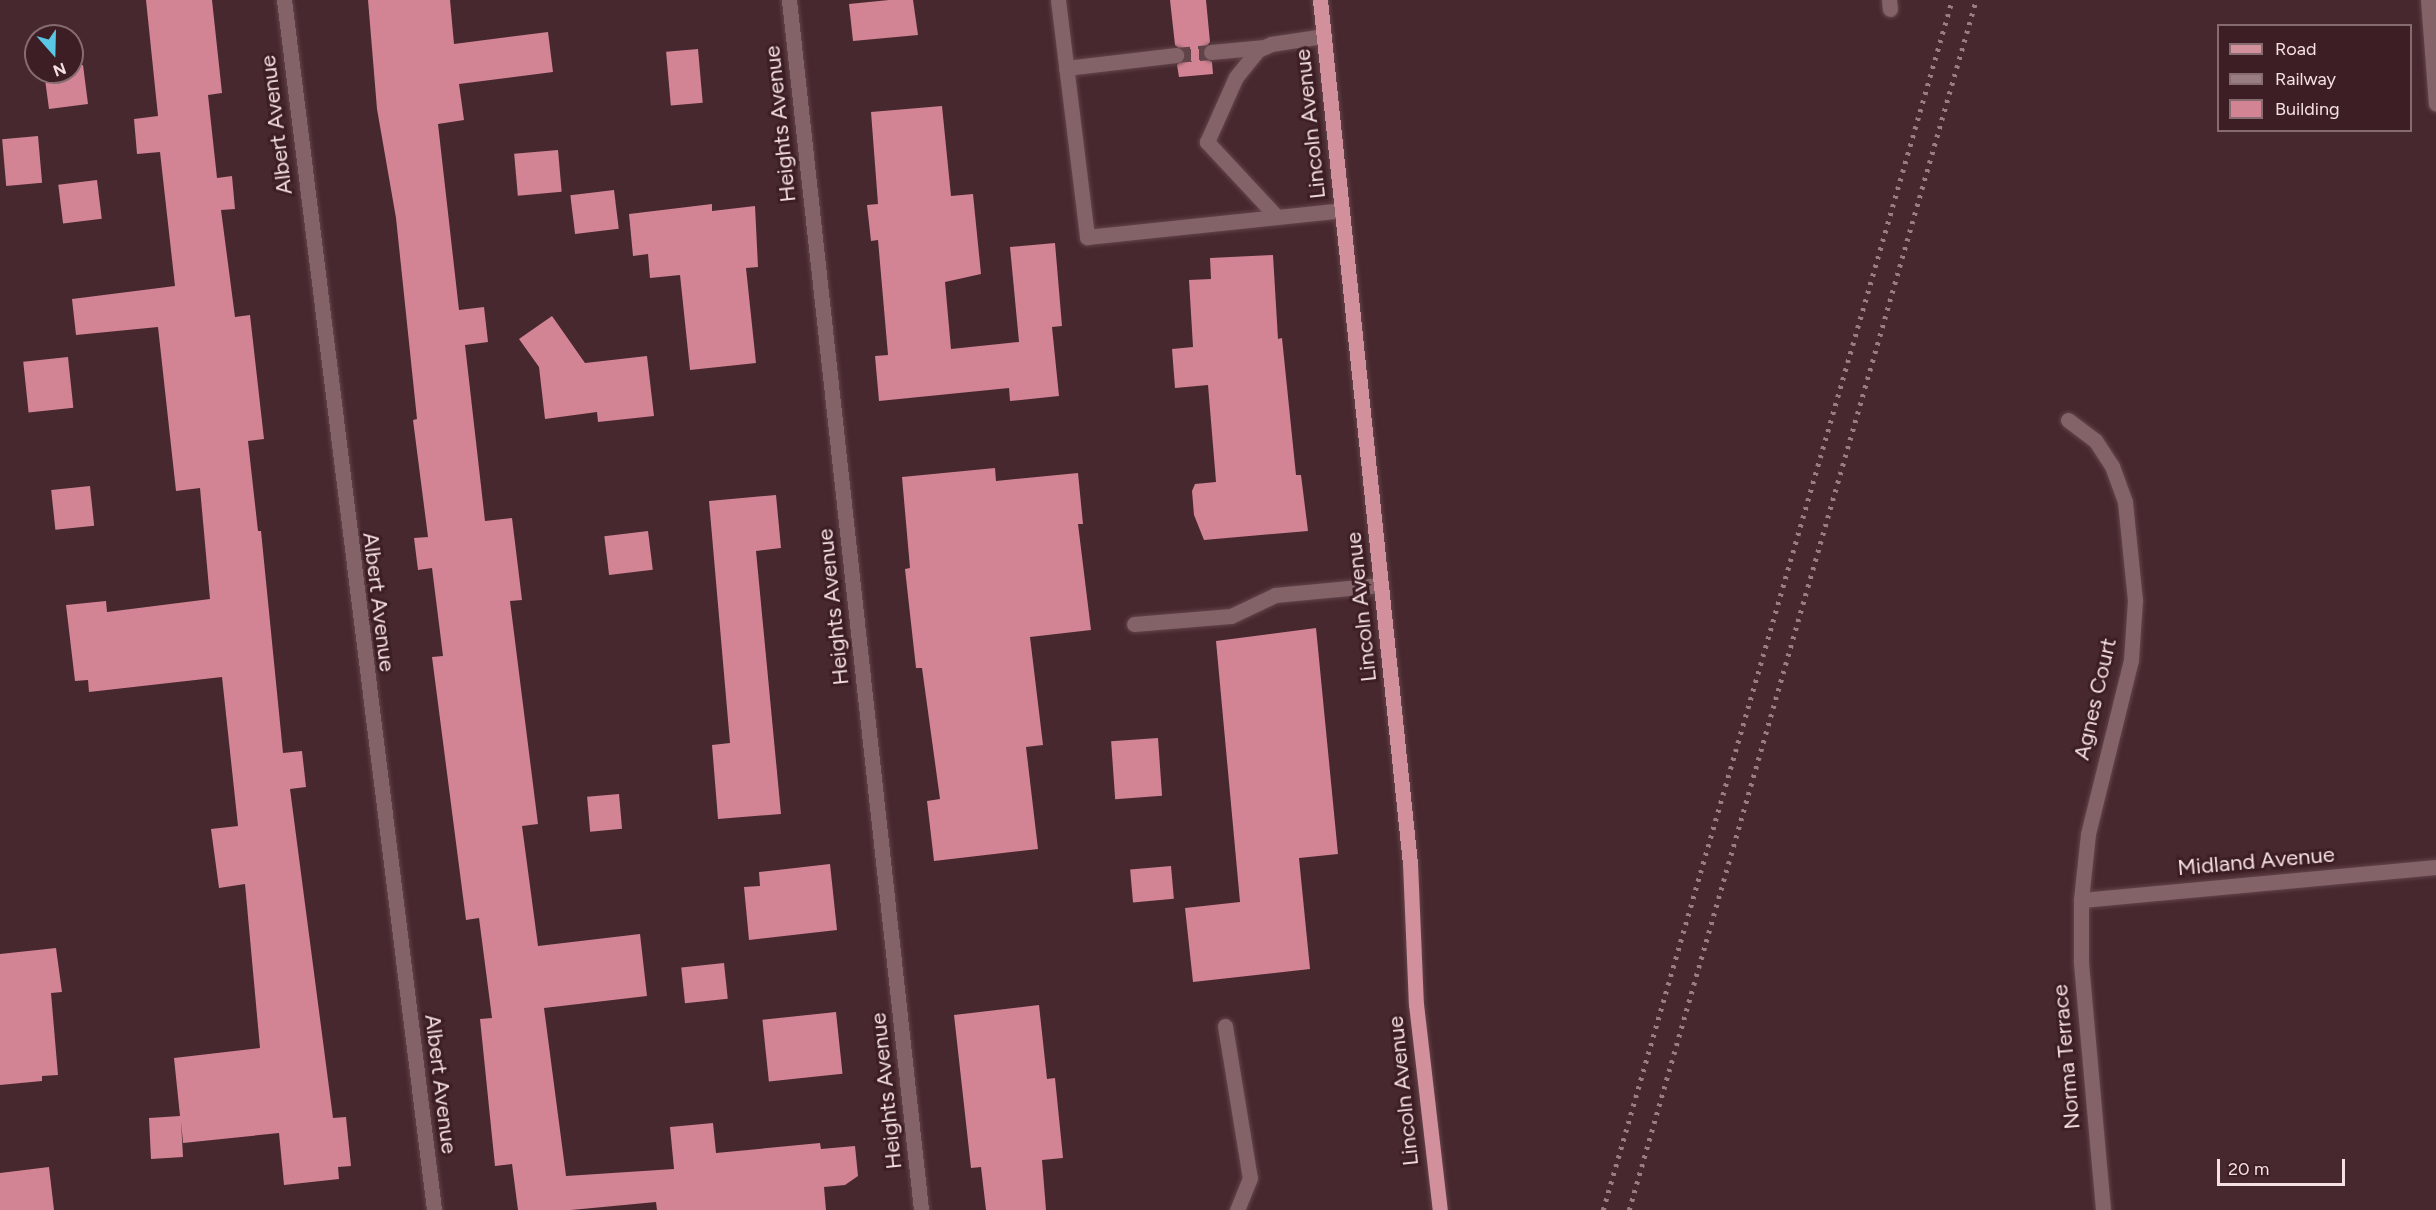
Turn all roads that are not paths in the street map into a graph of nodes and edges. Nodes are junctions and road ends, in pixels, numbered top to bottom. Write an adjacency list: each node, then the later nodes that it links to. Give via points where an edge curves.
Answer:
1 (284, 0): 20 (street, Albert Avenue)
2 (789, 0): 21 (street, Heights Avenue)
3 (1058, 0): 10 (street)
4 (1320, 0): 6 (main road, Lincoln Avenue)
5 (2428, 0): 11 (street)
6 (1324, 36): 7 (street); 12 (main road, Lincoln Avenue)
7 (1265, 47): 8 (street); 13 (street, via 1236,77 1207,142)
8 (1211, 52)
9 (1176, 55): 10 (street)
10 (1066, 68): 13 (street, via 1087,237)
11 (2436, 104)
12 (1342, 210): 13 (street); 15 (main road, Lincoln Avenue)
13 (1277, 217)
14 (2068, 420): 18 (street, Agnes Court, via 2095,440 2112,466 2124,502 2135,600 2131,660 2088,834)
15 (1381, 585): 16 (street, via 1275,595 1231,615); 23 (main road, Lincoln Avenue, via 1410,863 1416,1004)
16 (1134, 624)
17 (2436, 867): 18 (street, Midland Avenue)
18 (2081, 900): 24 (street, Norma Terrace, via 2081,963)
19 (1225, 1026): 22 (street, via 1250,1178)
20 (434, 1210)
21 (921, 1210)
22 (1237, 1210)
23 (1440, 1210)
24 (2103, 1210)

